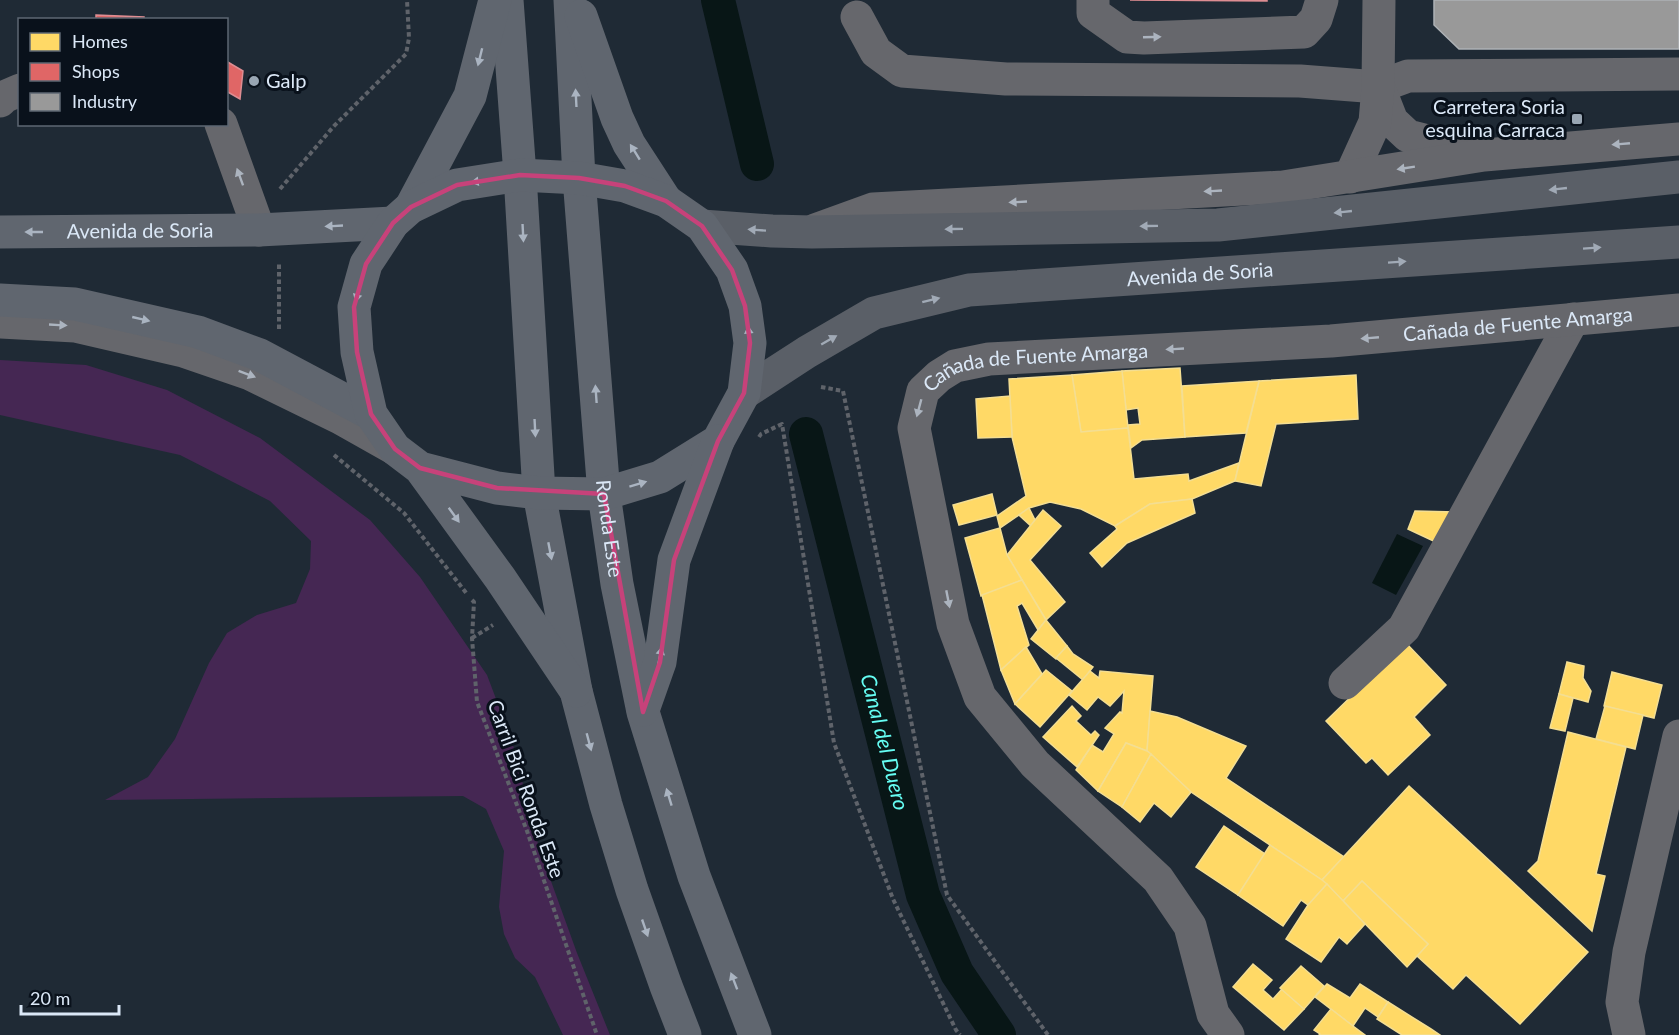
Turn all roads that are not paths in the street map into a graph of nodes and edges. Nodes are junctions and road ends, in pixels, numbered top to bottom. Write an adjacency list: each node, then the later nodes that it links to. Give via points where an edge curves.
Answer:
1 (495, 0): 21 (highway, one-way to 21, via 470,96)
2 (507, 0): 16 (highway)
3 (570, 0): 19 (highway, Ronda Este, one-way to 3)
4 (576, 0): 20 (highway, one-way to 4, via 617,118)
5 (1093, 0): 6 (street, one-way to 6, via 1093,13 1127,37 1144,38 1304,32 1316,20)
6 (1322, 0)
7 (1379, 0): 10 (street)
8 (857, 17): 10 (street, via 876,52 902,71 1006,79 1300,81)
9 (1679, 74): 10 (street, via 1408,76)
10 (1378, 87): 15 (street, via 1392,121 1408,136); 17 (street, via 1375,122)
11 (18, 91): 12 (street)
12 (0, 100)
13 (222, 126): 23 (street, one-way to 13)
14 (1679, 139): 15 (street, one-way to 15)
15 (1484, 155): 17 (street, one-way to 17)
16 (520, 175): 19 (highway); 21 (highway, one-way to 21, via 457,185); 35 (highway, one-way to 35)
17 (1350, 177): 24 (street, one-way to 24, via 1283,187 873,209)
18 (1679, 177): 24 (main road, one-way to 24, via 1218,225)
19 (579, 178): 20 (highway, via 625,186); 36 (highway, Ronda Este, one-way to 19)
20 (666, 201): 22 (highway)
21 (402, 215): 23 (highway, Avenida de Soria, one-way to 23); 32 (highway, one-way to 32, via 366,264 354,307 357,352)
22 (702, 226): 24 (main road, one-way to 22); 31 (highway, one-way to 22, via 750,343 745,306 732,270)
23 (269, 230): 25 (highway, Avenida de Soria, one-way to 25)
24 (812, 231)
25 (0, 232)
26 (1679, 242): 31 (main road, Avenida de Soria, one-way to 26, via 874,313 969,290)
27 (0, 300): 32 (highway, one-way to 32, via 75,304 198,332 266,358)
28 (1679, 310): 29 (street, Cañada de Fuente Amarga)
29 (1573, 319): 37 (street, via 1404,628); 43 (street, Cañada de Fuente Amarga, one-way to 43, via 1331,341 989,359 955,366 923,391 914,428 953,624 980,697 1035,764 1158,879 1190,926 1213,1014)
30 (0, 322): 34 (street, one-way to 34, via 75,326 183,351 257,378 340,418)
31 (744, 393): 33 (highway)
32 (371, 414): 34 (highway)
33 (718, 441): 36 (highway, one-way to 33, via 660,477); 39 (highway, one-way to 33, via 660,662 674,560)
34 (408, 459): 35 (highway, via 497,488); 38 (highway, one-way to 38, via 500,578)
35 (539, 493): 36 (highway); 38 (highway, one-way to 38)
36 (604, 494): 39 (highway, Ronda Este, via 617,584)
37 (1345, 683)
38 (576, 691): 41 (highway, one-way to 41, via 632,890)
39 (643, 712): 42 (highway, Ronda Este, one-way to 39, via 694,876)
40 (1679, 736): 44 (street, via 1629,952 1622,1002)
41 (685, 1035)
42 (755, 1035)
43 (1228, 1035)
44 (1629, 1035)

